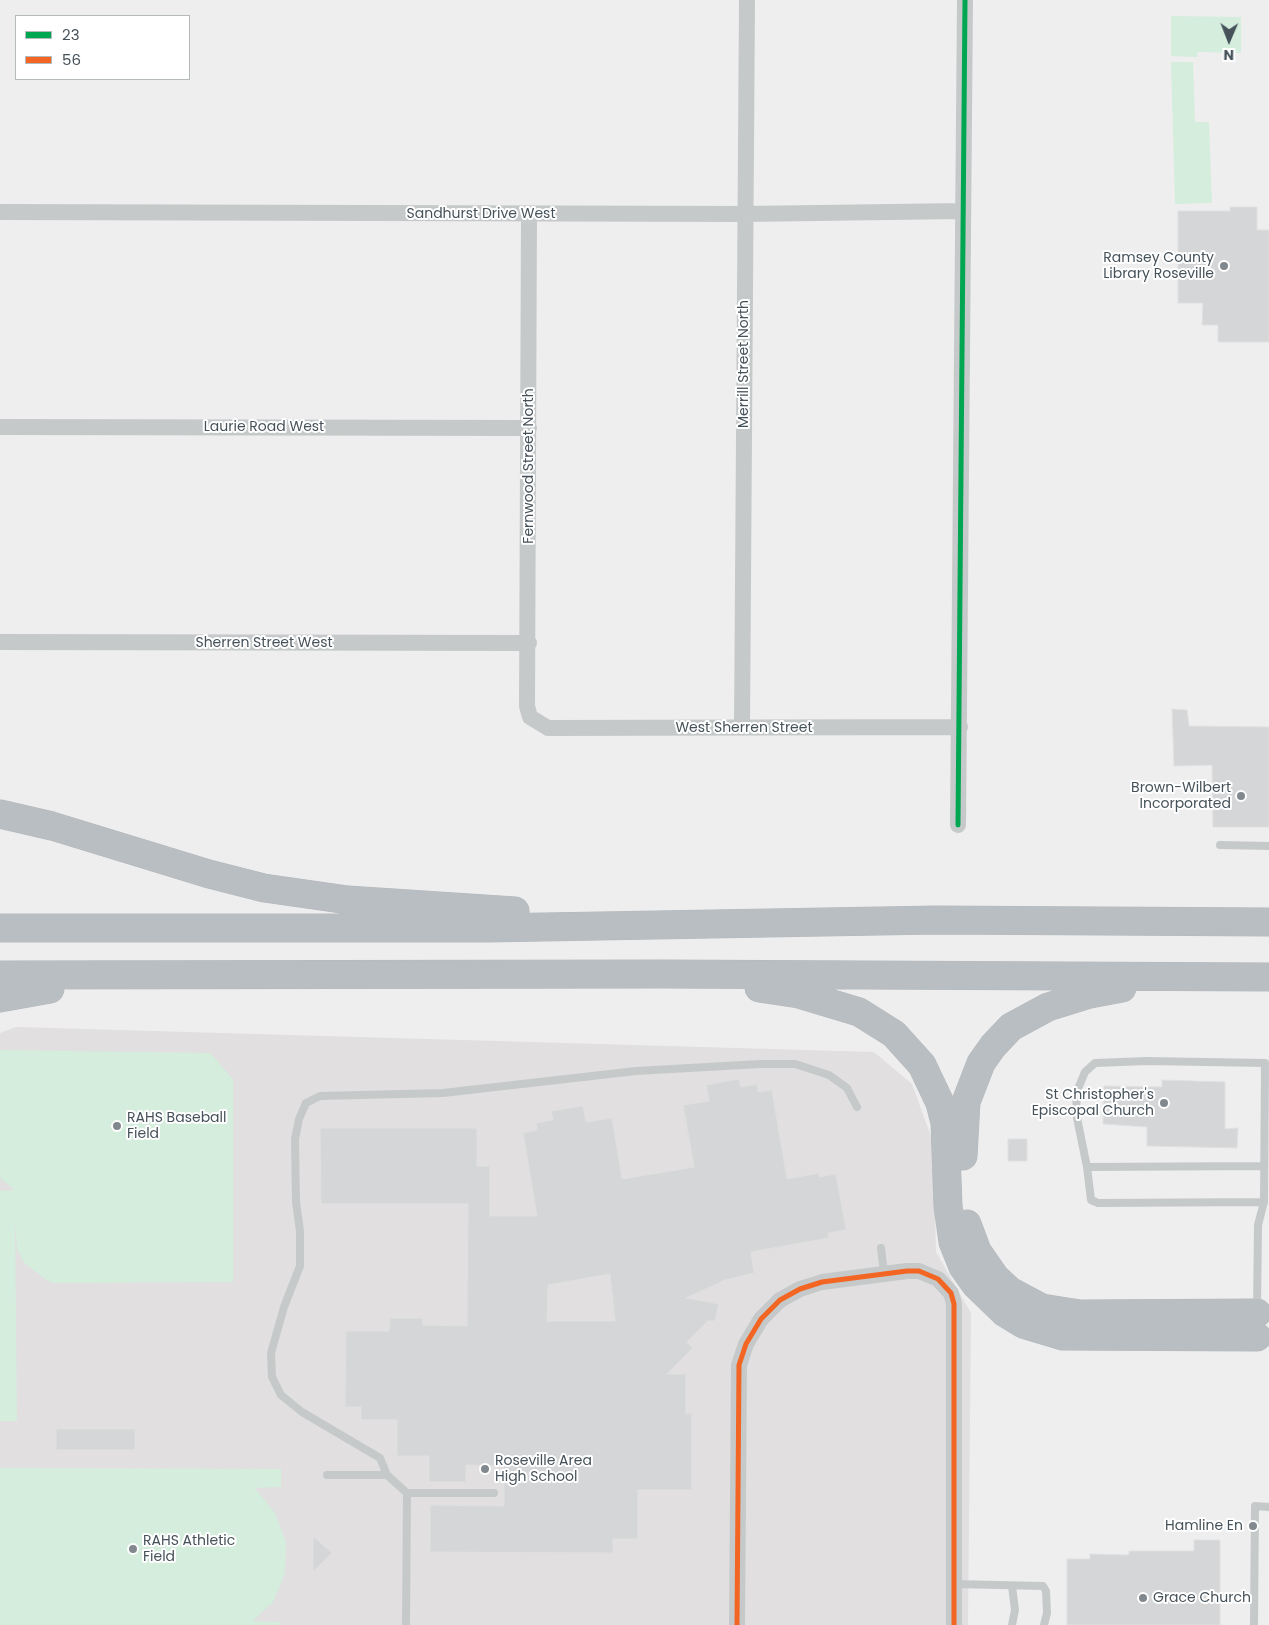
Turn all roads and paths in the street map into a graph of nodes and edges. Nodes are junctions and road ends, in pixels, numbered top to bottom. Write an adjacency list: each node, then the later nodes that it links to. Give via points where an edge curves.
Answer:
1 (747, 0): 6 (street, Merrill Street North)
2 (965, 0): 3 (street)
3 (963, 211): 6 (street, Sandhurst Drive West); 12 (street)
4 (0, 212): 5 (street, Sandhurst Drive West)
5 (529, 214): 6 (street, Sandhurst Drive West); 8 (street, Fernwood Street North)
6 (744, 214): 13 (street, Merrill Street North)
7 (0, 427): 8 (street, Laurie Road West)
8 (529, 428): 10 (street, Fernwood Street North)
9 (0, 642): 10 (street, Sherren Street West)
10 (528, 643): 11 (street, Fernwood Street North, via 527,706)
11 (530, 717): 13 (street, West Sherren Street, via 548,728)
12 (960, 727): 13 (street, West Sherren Street); 15 (street)
13 (742, 728)
14 (0, 814): 19 (highway, via 52,826 209,874 310,896)
15 (958, 826)
16 (1220, 845): 17 (lane)
17 (1269, 846)
18 (1269, 922): 19 (highway, via 936,920)
19 (684, 924): 20 (highway, via 488,928)
20 (0, 928)
21 (663, 974): 23 (highway); 24 (highway); 34 (highway, via 799,994 837,1004 877,1022 909,1048 933,1083 944,1116 948,1206 953,1242 963,1267 975,1284 1005,1313 1023,1324 1063,1336)
22 (0, 976): 23 (highway)
23 (182, 976): 26 (highway, via 32,991)
24 (1217, 976): 25 (highway); 34 (highway, via 1090,994 1048,1007 1012,1028 981,1063 966,1102 964,1206 969,1232 985,1264 1010,1291 1042,1308 1080,1314)
25 (1269, 977)
26 (0, 998)
27 (857, 1107): 36 (lane, via 847,1088 829,1075 795,1064 636,1071 443,1093 320,1096 306,1103 295,1140 300,1266 271,1352 272,1377 281,1395 302,1412 380,1458)
28 (1264, 1166): 29 (lane); 29 (lane, via 1265,1063 1147,1061 1095,1063 1085,1072 1077,1090 1076,1113); 30 (lane)
29 (1087, 1167): 30 (lane, via 1091,1200 1098,1203)
30 (1264, 1202): 31 (lane); 34 (lane, via 1258,1225)
31 (1269, 1212)
32 (881, 1248): 33 (lane)
33 (884, 1273): 40 (street, via 906,1271 930,1275 946,1286 954,1304); 43 (street, via 822,1282 800,1289 780,1300 761,1319 746,1344 739,1365)
34 (1257, 1325)
35 (327, 1475): 36 (lane)
36 (387, 1475): 37 (lane)
37 (407, 1493): 38 (lane); 42 (lane)
38 (494, 1493)
39 (1269, 1507): 47 (lane, via 1255,1506)
40 (954, 1584): 41 (lane); 44 (street)
41 (1012, 1586): 45 (lane); 46 (lane, via 1043,1586 1046,1591)
42 (406, 1624)
43 (737, 1625)
44 (954, 1625)
45 (1012, 1625)
46 (1044, 1625)
47 (1254, 1625)

